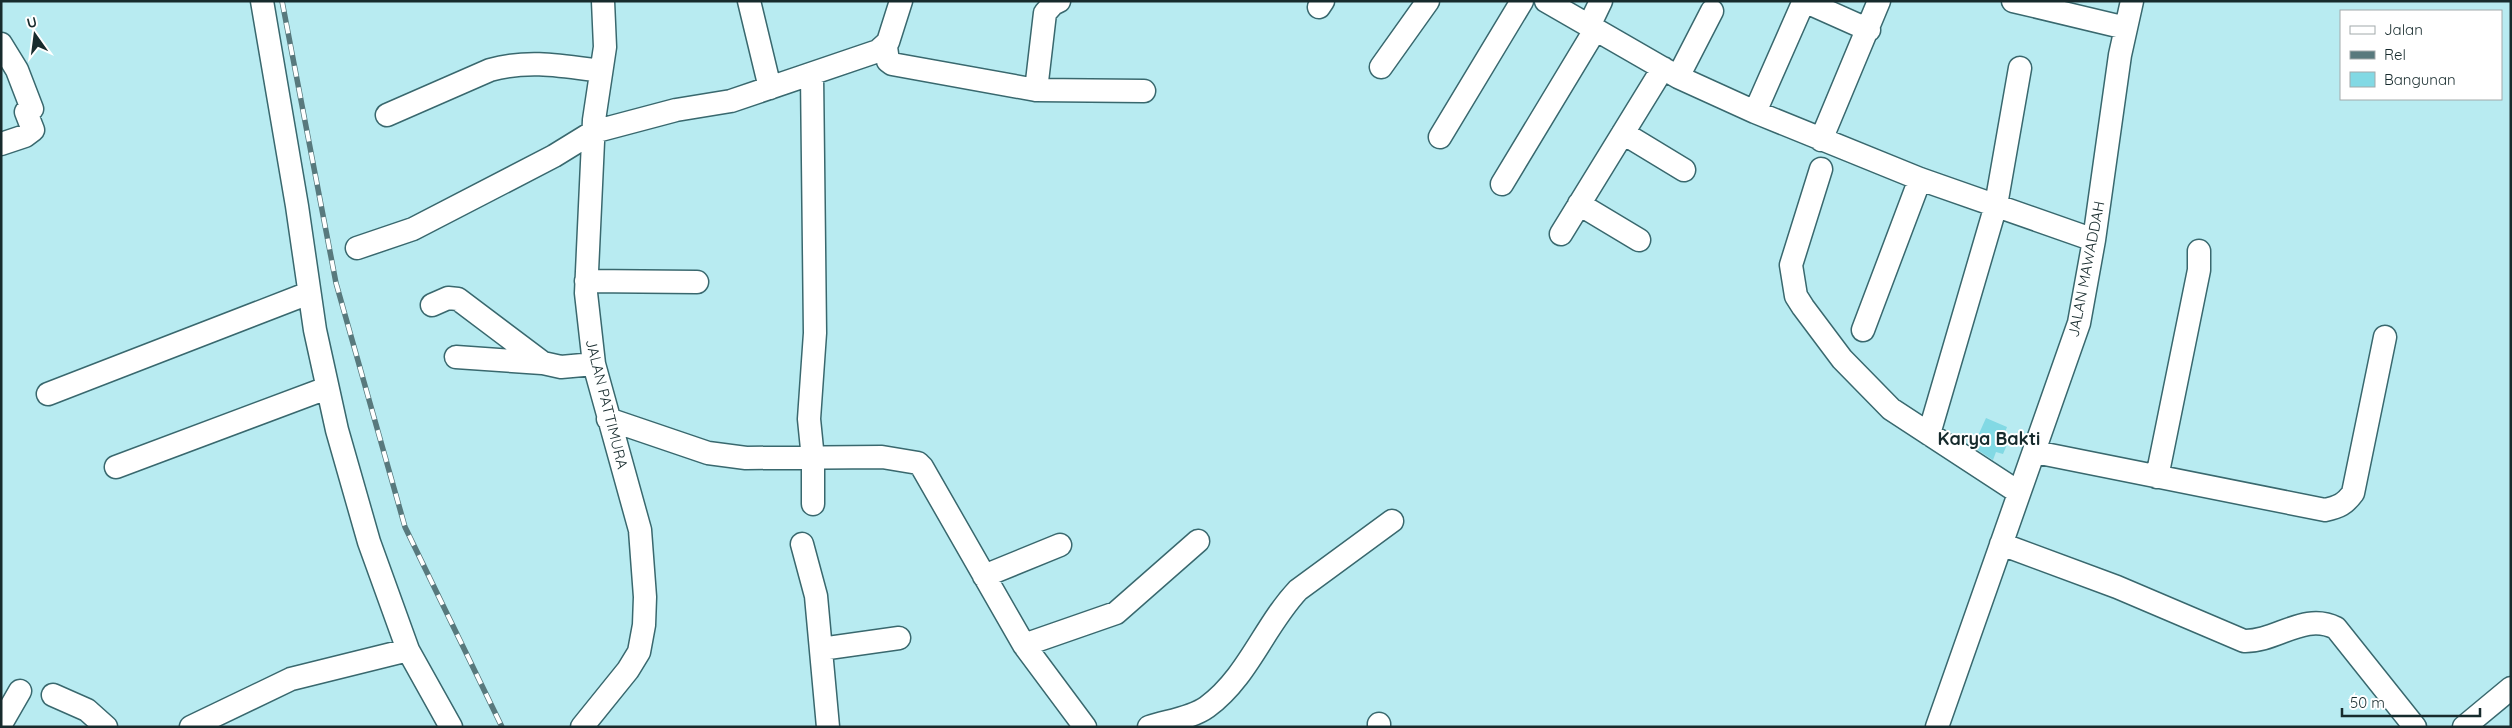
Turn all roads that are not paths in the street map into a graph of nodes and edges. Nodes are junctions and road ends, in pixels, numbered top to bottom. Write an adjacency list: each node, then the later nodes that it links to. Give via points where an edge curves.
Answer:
1 (262, 1): 48 (street)
2 (603, 1): 22 (street, JALAN PATTIMURA, via 605,47)
3 (750, 1): 25 (street)
4 (901, 1): 19 (street)
5 (1059, 1): 26 (street, via 1045,13)
6 (1428, 1): 20 (street)
7 (1522, 1): 32 (street)
8 (1546, 1): 15 (street)
9 (1601, 1): 15 (street)
10 (1879, 1): 17 (street)
11 (2013, 1): 16 (street)
12 (2132, 1): 16 (street, JALAN MAWADDAH)
13 (1803, 2): 17 (street); 28 (street)
14 (1712, 10): 23 (street)
15 (1592, 28): 23 (street); 38 (street)
16 (2126, 28): 43 (street, JALAN MAWADDAH)
17 (1869, 30): 33 (street)
18 (1, 44): 34 (street, via 32,105 26,116 33,130)
19 (886, 47): 24 (street); 26 (street, via 888,61 892,64)
20 (1381, 67)
21 (2020, 68): 40 (street)
22 (602, 71): 29 (street, via 527,62 507,65); 30 (street, JALAN PATTIMURA)
23 (1670, 72): 28 (street); 31 (street)
24 (812, 74): 25 (street); 60 (street, via 815,333 809,419)
25 (770, 88): 30 (street)
26 (1036, 90): 27 (street)
27 (1144, 91)
28 (1755, 112): 33 (street)
29 (387, 115)
30 (594, 132): 44 (street, via 413,229); 46 (street, JALAN PATTIMURA)
31 (1623, 133): 36 (street); 39 (street)
32 (1440, 138)
33 (1821, 140): 37 (street)
34 (1, 144)
35 (1821, 169): 58 (street, via 1791,264 1796,296 1842,358 1891,410)
36 (1684, 170)
37 (1920, 179): 40 (street); 50 (street)
38 (1502, 184)
39 (1579, 204): 41 (street); 42 (street)
40 (1996, 205): 43 (street); 58 (street)
41 (1560, 234)
42 (1639, 240)
43 (2094, 240): 59 (street, JALAN MAWADDAH, via 2079,323)
44 (357, 248)
45 (2199, 252): 62 (street, via 2199,270)
46 (586, 281): 47 (street); 54 (street, JALAN PATTIMURA, via 590,349)
47 (697, 282)
48 (309, 293): 55 (street); 56 (street)
49 (432, 305): 53 (street, via 448,298 458,299)
50 (1863, 330)
51 (2385, 337): 62 (street, via 2352,493 2345,503 2326,510)
52 (456, 357): 53 (street)
53 (543, 363): 54 (street, via 561,367)
54 (594, 364): 57 (street, JALAN PATTIMURA)
55 (327, 388): 61 (street); 74 (street, via 355,498)
56 (48, 394)
57 (608, 419): 60 (street, via 708,453 746,458); 82 (street, JALAN PATTIMURA, via 640,530 644,625 639,652)
58 (1929, 434): 63 (street)
59 (2035, 452): 62 (street); 63 (street, JALAN MAWADDAH)
60 (814, 459): 64 (street); 70 (street, via 882,457 918,463)
61 (116, 467)
62 (2156, 476)
63 (2018, 492): 68 (street, JALAN MAWADDAH)
64 (813, 504)
65 (1392, 521): 85 (street, via 1298,590 1242,672 1207,707)
66 (1198, 541): 72 (street, via 1116,613)
67 (802, 544): 73 (street, via 816,596)
68 (2001, 544): 86 (street, JALAN MAWADDAH); 87 (street, via 2117,587 2244,641 2257,642 2308,623 2336,628)
69 (1060, 545): 70 (street)
70 (984, 576): 72 (street)
71 (899, 638): 73 (street)
72 (1024, 645): 84 (street)
73 (821, 649): 83 (street)
74 (408, 650): 80 (street, via 291,679); 81 (street)
75 (2511, 688): 88 (street)
76 (20, 691): 78 (street)
77 (54, 695): 79 (street, via 87,710)
78 (1, 724)
79 (106, 727)
80 (191, 727)
81 (451, 727)
82 (582, 727)
83 (828, 727)
84 (1085, 727)
85 (1149, 727)
86 (1937, 727)
87 (2415, 727)
88 (2464, 727)

